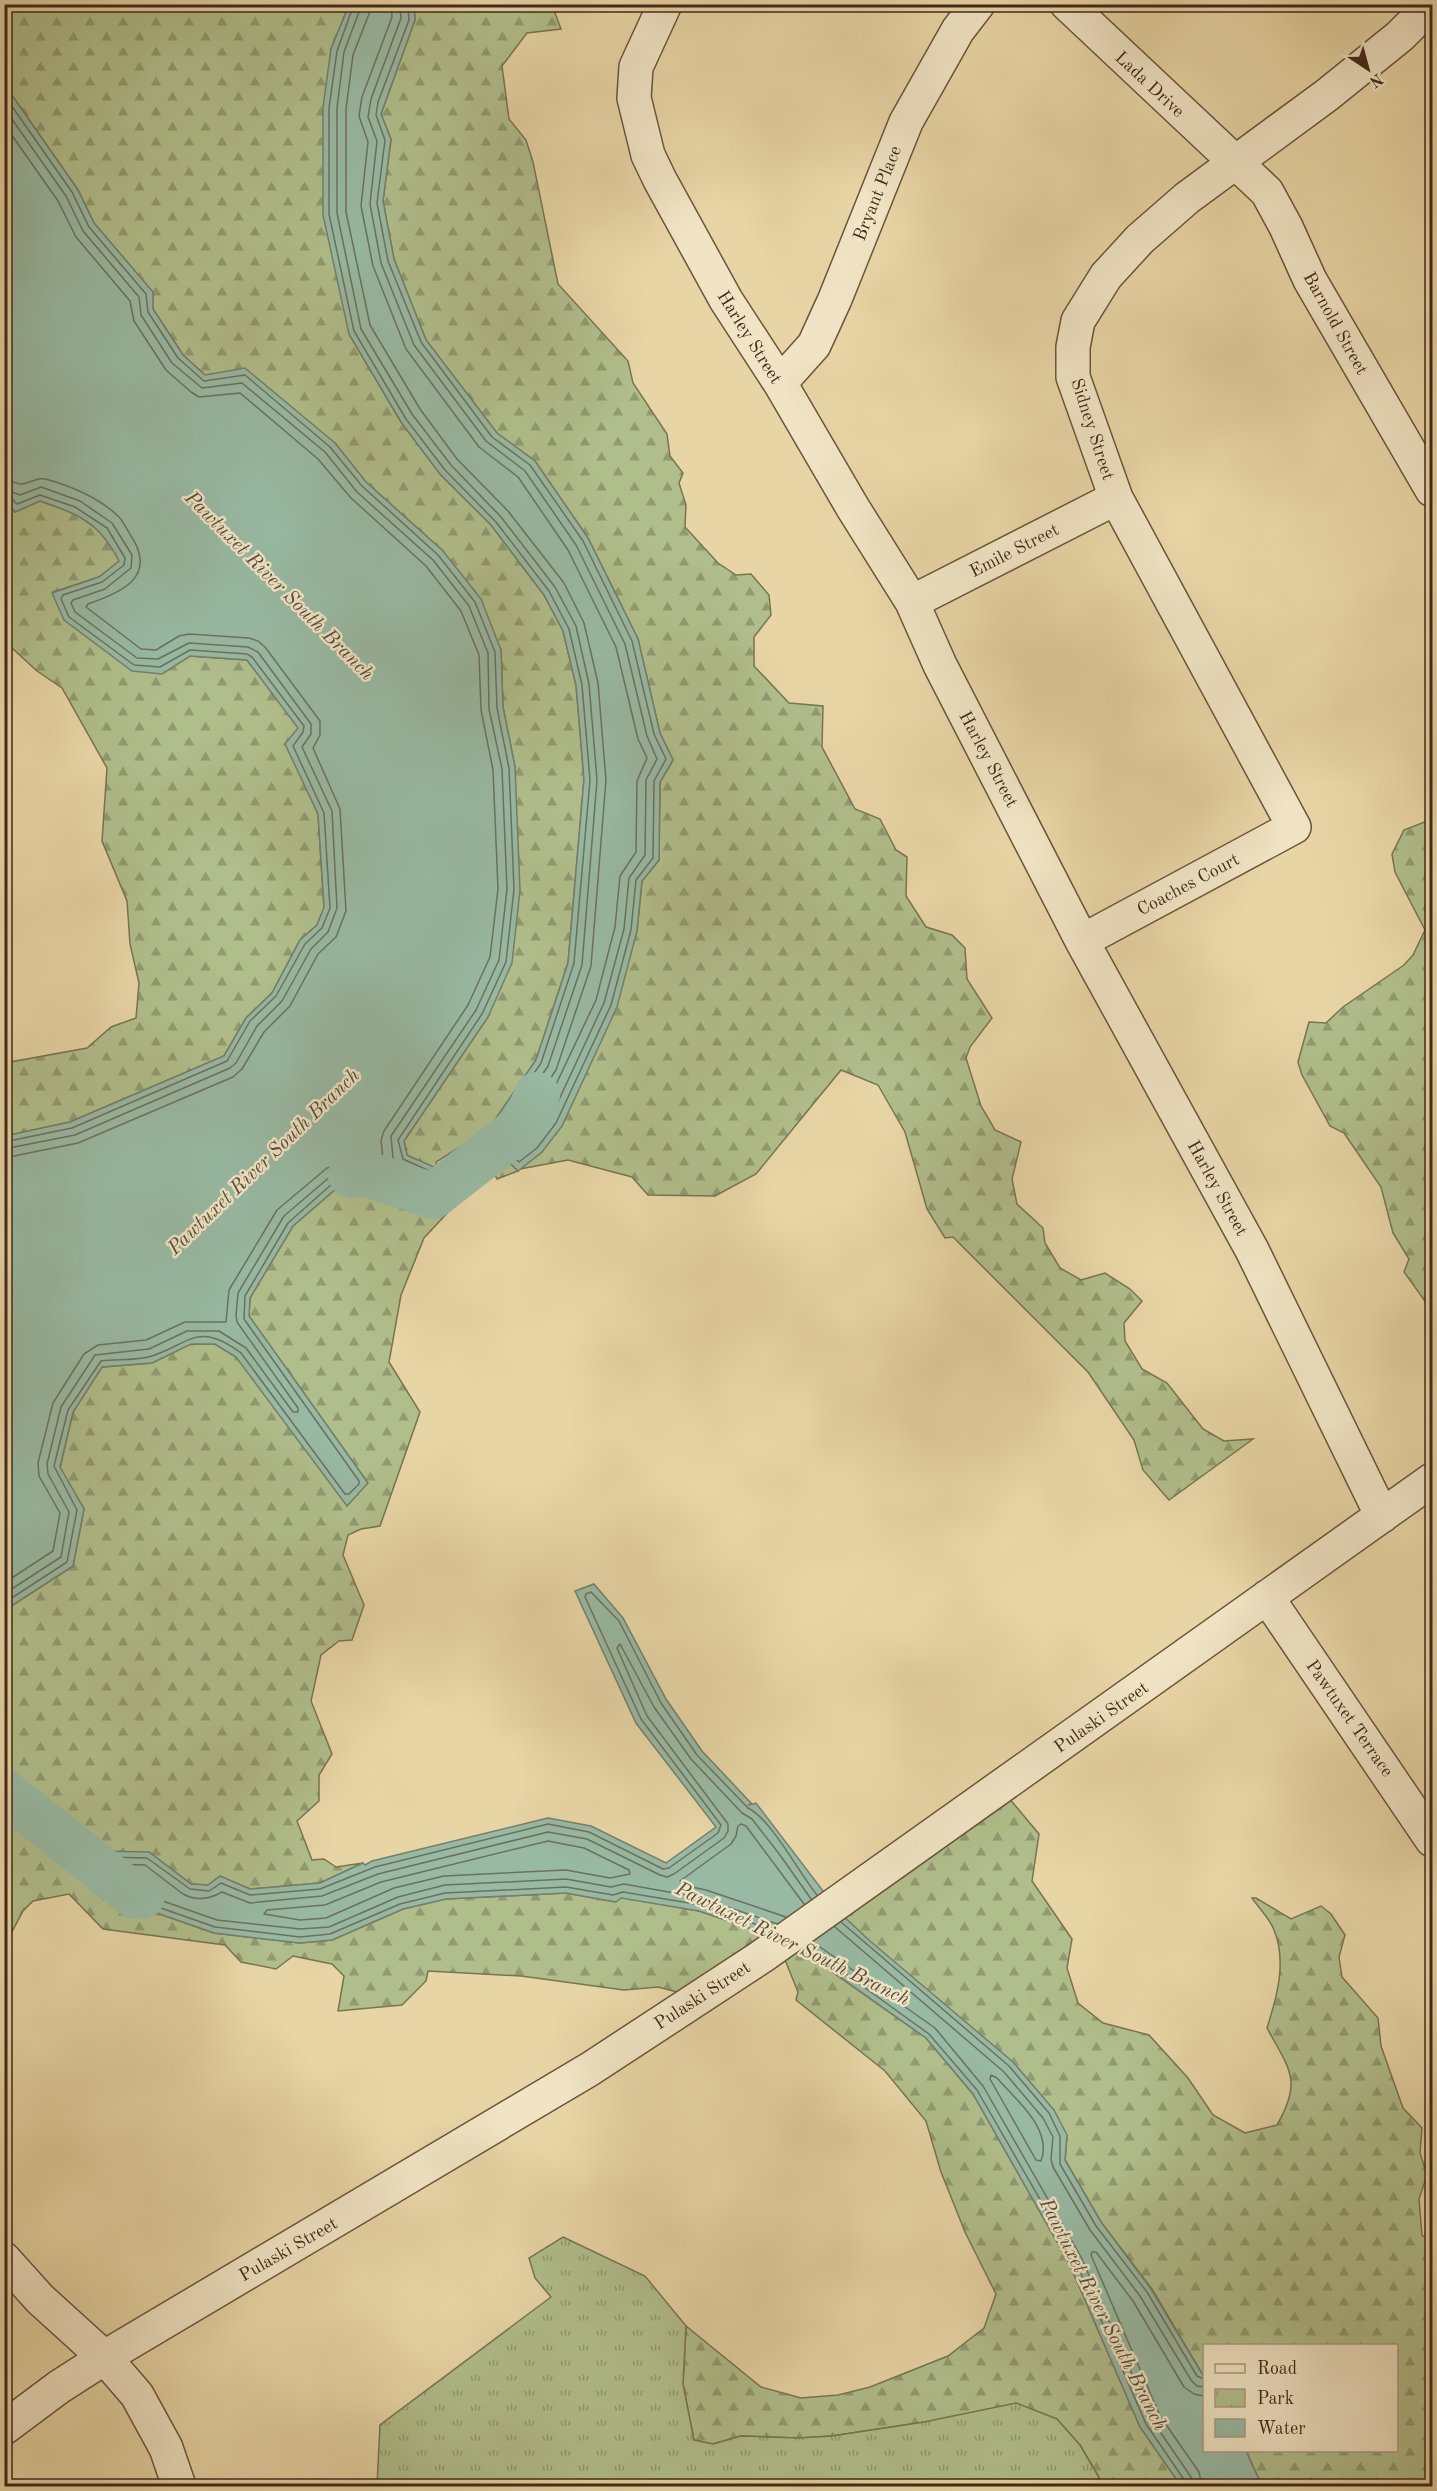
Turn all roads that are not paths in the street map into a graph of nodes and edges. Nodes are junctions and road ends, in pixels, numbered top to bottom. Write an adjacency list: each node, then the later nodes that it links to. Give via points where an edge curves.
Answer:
1 (665, 4): 6 (street, Harley Street, via 636,67 634,98 648,155 721,291)
2 (978, 4): 6 (street, Bryant Place, via 958,30 906,122 814,345)
3 (1067, 4): 5 (street, Lada Drive)
4 (1432, 4): 5 (street, Sidney Street, via 1400,36 1327,95)
5 (1235, 161): 7 (street, Barnold Street, via 1267,192 1310,280); 8 (street, Sidney Street, via 1140,239 1106,276 1078,321 1073,377)
6 (780, 383): 9 (street, Harley Street)
7 (1432, 490)
8 (1116, 498): 9 (street, Emile Street); 10 (street, Sidney Street)
9 (912, 602): 11 (street, Harley Street, via 940,665)
10 (1294, 827): 11 (street, Coaches Court)
11 (1082, 941): 13 (street, Harley Street, via 1252,1250)
12 (1432, 1480): 13 (street, Pulaski Street)
13 (1382, 1516): 14 (street, Pulaski Street)
14 (1268, 1597): 15 (street, Pawtuxet Terrace); 17 (street, Pulaski Street, via 761,1957 590,2069)
15 (1432, 1840)
16 (4, 2259): 17 (street, via 40,2299)
17 (105, 2358): 18 (street, Pulaski Street); 19 (street, via 137,2395 166,2448)
18 (4, 2428)
19 (179, 2487)

